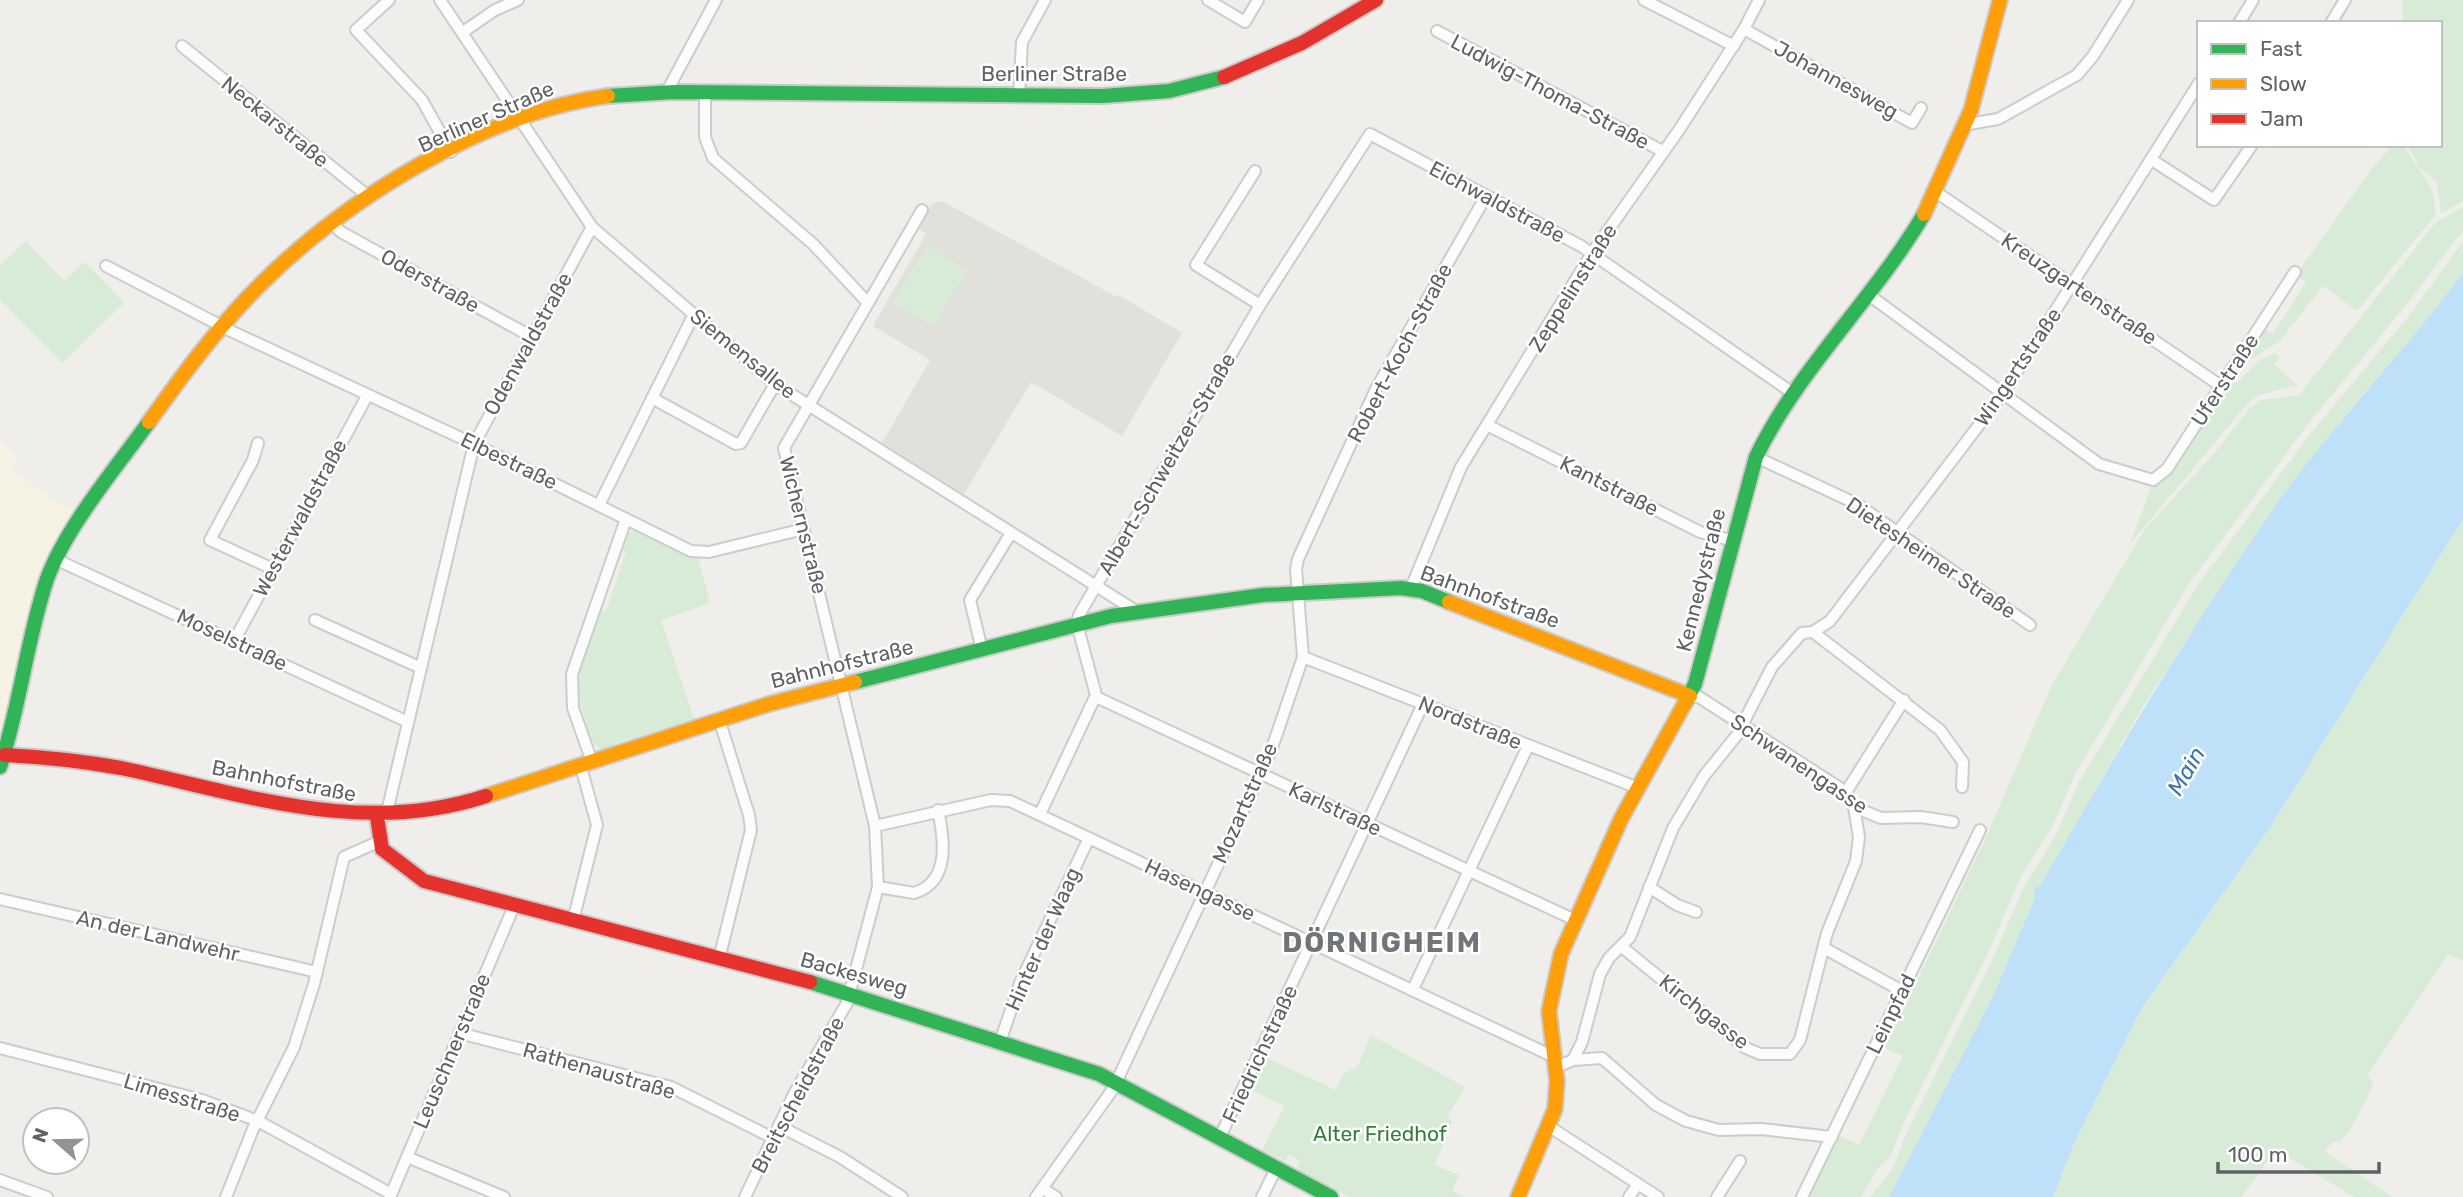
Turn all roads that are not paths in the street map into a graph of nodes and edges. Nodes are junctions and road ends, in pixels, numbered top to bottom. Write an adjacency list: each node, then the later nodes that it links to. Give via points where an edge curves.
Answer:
1 (389, 0): 33 (street, via 356,30 422,100)
2 (440, 0): 20 (street, Siemensallee)
3 (518, 0): 20 (street)
4 (716, 0): 25 (street)
5 (1045, 0): 27 (street, via 1022,42)
6 (1208, 0): 7 (street, via 1245,22)
7 (1258, 0)
8 (1377, 0): 16 (street, Berliner Straße)
9 (1644, 0): 23 (street)
10 (1759, 0): 19 (street, Zeppelinstraße)
11 (2000, 0): 30 (street, Kennedystraße)
12 (2128, 0): 30 (street, via 2077,75 1998,119)
13 (2243, 0): 17 (street)
14 (2253, 0): 17 (street)
15 (2345, 0): 18 (street)
16 (1357, 5): 27 (street, Berliner Straße, via 1283,54 1192,85 1112,96)
17 (2242, 19)
18 (2331, 21)
19 (1744, 29): 23 (street, Zeppelinstraße); 28 (street, Johannesweg, via 1912,123)
20 (463, 32): 29 (street, Siemensallee)
21 (1437, 32): 34 (street, Ludwig-Thoma-Straße)
22 (182, 46): 39 (street, Neckarstraße)
23 (1734, 46): 34 (street, Zeppelinstraße)
24 (2197, 86): 35 (street, Wingertstraße)
25 (666, 93): 26 (street, Berliner Straße); 29 (street, Berliner Straße, via 590,98)
26 (705, 93): 27 (street, Berliner Straße); 48 (street, via 705,137 713,158 814,244)
27 (1019, 96)
28 (1921, 108)
29 (520, 120): 33 (street, Berliner Straße); 42 (street, Siemensallee)
30 (1963, 125): 37 (street, Kennedystraße)
31 (1370, 134): 38 (street, Eichwaldstraße); 49 (street, Albert-Schweitzer-Straße)
32 (2251, 147): 35 (street, via 2214,200)
33 (451, 152): 39 (street, Berliner Straße)
34 (1664, 152): 43 (street, Zeppelinstraße)
35 (2152, 160): 46 (street, Wingertstraße)
36 (1255, 171): 49 (street, via 1196,265)
37 (1936, 192): 46 (street, Kreuzgartenstraße); 47 (street, Kennedystraße)
38 (1486, 196): 43 (street, Eichwaldstraße); 74 (street, Robert-Koch-Straße, via 1376,389 1298,559)
39 (369, 197): 41 (street, Berliner Straße)
40 (922, 210): 48 (street, Wichernstraße)
41 (332, 223): 51 (street, Berliner Straße, via 288,258); 52 (street, Oderstraße)
42 (592, 227): 50 (street, Siemensallee); 52 (street, Odenwaldstraße)
43 (1592, 253): 56 (street, Eichwaldstraße); 60 (street, Zeppelinstraße)
44 (106, 266): 51 (street, Elbestraße)
45 (2295, 272): 54 (street, Uferstraße)
46 (2073, 284): 54 (street, Kreuzgartenstraße); 55 (street, Wingertstraße)
47 (1869, 295): 55 (street); 56 (street, Kennedystraße)
48 (868, 303): 59 (street, Wichernstraße)
49 (1260, 305): 72 (street, Albert-Schweitzer-Straße)
50 (694, 314): 53 (street, Siemensallee); 58 (street)
51 (222, 325): 57 (street, Elbestraße); 70 (street, Berliner Straße)
52 (532, 337): 62 (street, Odenwaldstraße)
53 (775, 384): 58 (street, via 741,443 736,444); 59 (street, Siemensallee)
54 (2221, 386): 55 (street, Uferstraße, via 2167,469 2150,480 2099,464)
55 (2004, 392): 67 (street, Wingertstraße)
56 (1794, 394): 63 (street, Kennedystraße)
57 (367, 396): 62 (street, Elbestraße); 71 (street, Westerwaldstraße)
58 (652, 398): 64 (street)
59 (807, 406): 66 (street, Wichernstraße, via 784,448); 68 (street, Siemensallee)
60 (1487, 425): 69 (street, Kantstraße, via 1700,532); 73 (street, Zeppelinstraße, via 1461,467)
61 (258, 443): 71 (street, via 210,540)
62 (474, 444): 64 (street, Elbestraße); 83 (street, Odenwaldstraße)
63 (1756, 457): 67 (street, Dietesheimer Straße, via 1857,504); 69 (street, Kennedystraße)
64 (599, 505): 65 (street, Elbestraße)
65 (626, 519): 66 (street, Elbestraße, via 702,553); 94 (street, via 572,674 573,708)
66 (804, 529): 84 (street, Wichernstraße)
67 (1900, 532): 78 (street, Dietesheimer Straße); 79 (street, Wingertstraße, via 1830,621)
68 (1011, 533): 72 (street, Siemensallee); 81 (street, via 970,600)
69 (1734, 541): 85 (street, Kennedystraße)
70 (55, 559): 80 (street, Moselstraße); 93 (street, Berliner Straße)
71 (273, 569): 80 (street, Westerwaldstraße)
72 (1096, 586): 75 (street, Siemensallee); 77 (street, Albert-Schweitzer-Straße)
73 (1411, 588): 74 (street, Bahnhofstraße); 85 (street, Bahnhofstraße)
74 (1297, 592): 75 (street, Bahnhofstraße); 82 (street, Mozartstraße)
75 (1136, 611): 77 (street, Bahnhofstraße)
76 (315, 620): 83 (street)
77 (1077, 624): 81 (street, Bahnhofstraße); 86 (street)
78 (2030, 625)
79 (1813, 632): 87 (street); 91 (street, Wingertstraße, via 1802,633 1772,667)
80 (234, 641): 90 (street, Moselstraße)
81 (982, 650): 84 (street, Bahnhofstraße)
82 (1303, 657): 88 (street, Nordstraße); 95 (street, Mozartstraße)
83 (421, 668): 90 (street, Odenwaldstraße)
84 (841, 684): 89 (street, Bahnhofstraße); 105 (street, Wichernstraße)
85 (1690, 696): 91 (street, Schwanengasse, via 1699,697); 97 (street, Kennedystraße)
86 (1096, 697): 95 (street, Karlstraße); 101 (street)
87 (1904, 700): 96 (street, via 1940,730 1958,753); 98 (street)
88 (1423, 704): 92 (street, Nordstraße); 104 (street, Friedrichstraße)
89 (719, 719): 94 (street, Bahnhofstraße); 121 (street, via 751,830)
90 (408, 722): 102 (street, Odenwaldstraße)
91 (1742, 725): 98 (street, Schwanengasse); 111 (street, Wingertstraße, via 1689,800)
92 (1528, 746): 97 (street, Nordstraße); 109 (street)
93 (2, 759): 102 (street, Bahnhofstraße, via 99,763 322,813)
94 (587, 764): 102 (street, Bahnhofstraße, via 440,810); 117 (street, via 597,830)
95 (1260, 774): 104 (street, Karlstraße); 112 (street, Mozartstraße)
96 (1962, 787)
97 (1637, 788): 116 (street, Kennedystraße)
98 (1846, 792): 99 (street, Schwanengasse)
99 (1854, 807): 103 (street, Schwanengasse, via 1881,818); 120 (street, via 1859,837 1856,861)
100 (938, 810): 101 (street, Hasengasse, via 999,799); 105 (street, Hasengasse); 110 (street, via 945,850 931,882 914,893)
101 (1040, 814): 107 (street, Hasengasse)
102 (381, 816): 108 (street)
103 (1954, 822)
104 (1367, 824): 109 (street, Karlstraße); 118 (street, Friedrichstraße)
105 (875, 826): 110 (street, Breitscheidstraße)
106 (1980, 830): 124 (street, Leinpfad)
107 (1089, 838): 112 (street, Hasengasse); 127 (street, Hinter der Waag, via 1020,983)
108 (378, 842): 114 (street, Backesweg, via 385,854 418,878); 122 (street, via 344,857)
109 (1469, 872): 116 (street, Karlstraße); 123 (street)
110 (878, 887): 125 (street, Breitscheidstraße)
111 (1649, 887): 115 (street); 119 (street, Wingertstraße)
112 (1205, 893): 118 (street, Hasengasse); 131 (street, Mozartstraße)
113 (0, 899): 122 (street, An der Landwehr)
114 (514, 906): 117 (street, Backesweg); 126 (street, Leuschnerstraße)
115 (1696, 912)
116 (1574, 919): 130 (street, Kennedystraße, via 1551,989 1549,1030)
117 (573, 921): 121 (street, Backesweg)
118 (1312, 941): 123 (street, Hasengasse); 135 (street, Friedrichstraße)
119 (1622, 947): 120 (street, Kirchgasse, via 1746,1048 1775,1055 1793,1053 1800,1040); 129 (street, Wingertstraße, via 1600,974)
120 (1824, 948): 124 (street)
121 (719, 958): 125 (street, Backesweg)
122 (317, 972): 132 (street, via 294,1046)
123 (1413, 989): 130 (street, Hasengasse)
124 (1902, 991): 136 (street, Leinpfad)
125 (849, 992): 127 (street, Backesweg); 133 (street, Breitscheidstraße)
126 (460, 1033): 137 (street, Rathenaustraße, via 671,1087); 138 (street, Leuschnerstraße)
127 (1000, 1042): 131 (street, Backesweg)
128 (0, 1048): 132 (street, Limesstraße, via 202,1100)
129 (1573, 1060): 130 (street); 136 (street, via 1602,1058 1656,1105 1697,1125)
130 (1554, 1062): 134 (street, Kennedystraße, via 1556,1101)
131 (1117, 1082): 135 (street, Backesweg); 143 (street, Mozartstraße)
132 (258, 1121): 144 (street, Limesstraße); 146 (street)
133 (779, 1126): 137 (street, Breitscheidstraße); 149 (street, via 840,1157)
134 (1550, 1127): 142 (street); 153 (street, Kennedystraße)
135 (1220, 1137): 140 (street, Backesweg)
136 (1832, 1137): 157 (street, Leinpfad)
137 (773, 1138): 148 (street, Breitscheidstraße)
138 (407, 1157): 144 (street, Leuschnerstraße); 147 (street)
139 (1740, 1161): 156 (street)
140 (1278, 1167): 151 (street); 152 (street, Backesweg)
141 (0, 1180): 145 (street)
142 (1638, 1184): 154 (street); 155 (street)
143 (1039, 1193): 150 (street)
144 (390, 1196)
145 (47, 1197)
146 (226, 1197)
147 (504, 1197)
148 (745, 1197)
149 (902, 1197)
150 (1056, 1197)
151 (1262, 1197)
152 (1331, 1197)
153 (1518, 1197)
154 (1629, 1197)
155 (1658, 1197)
156 (1717, 1197)
157 (1802, 1197)

